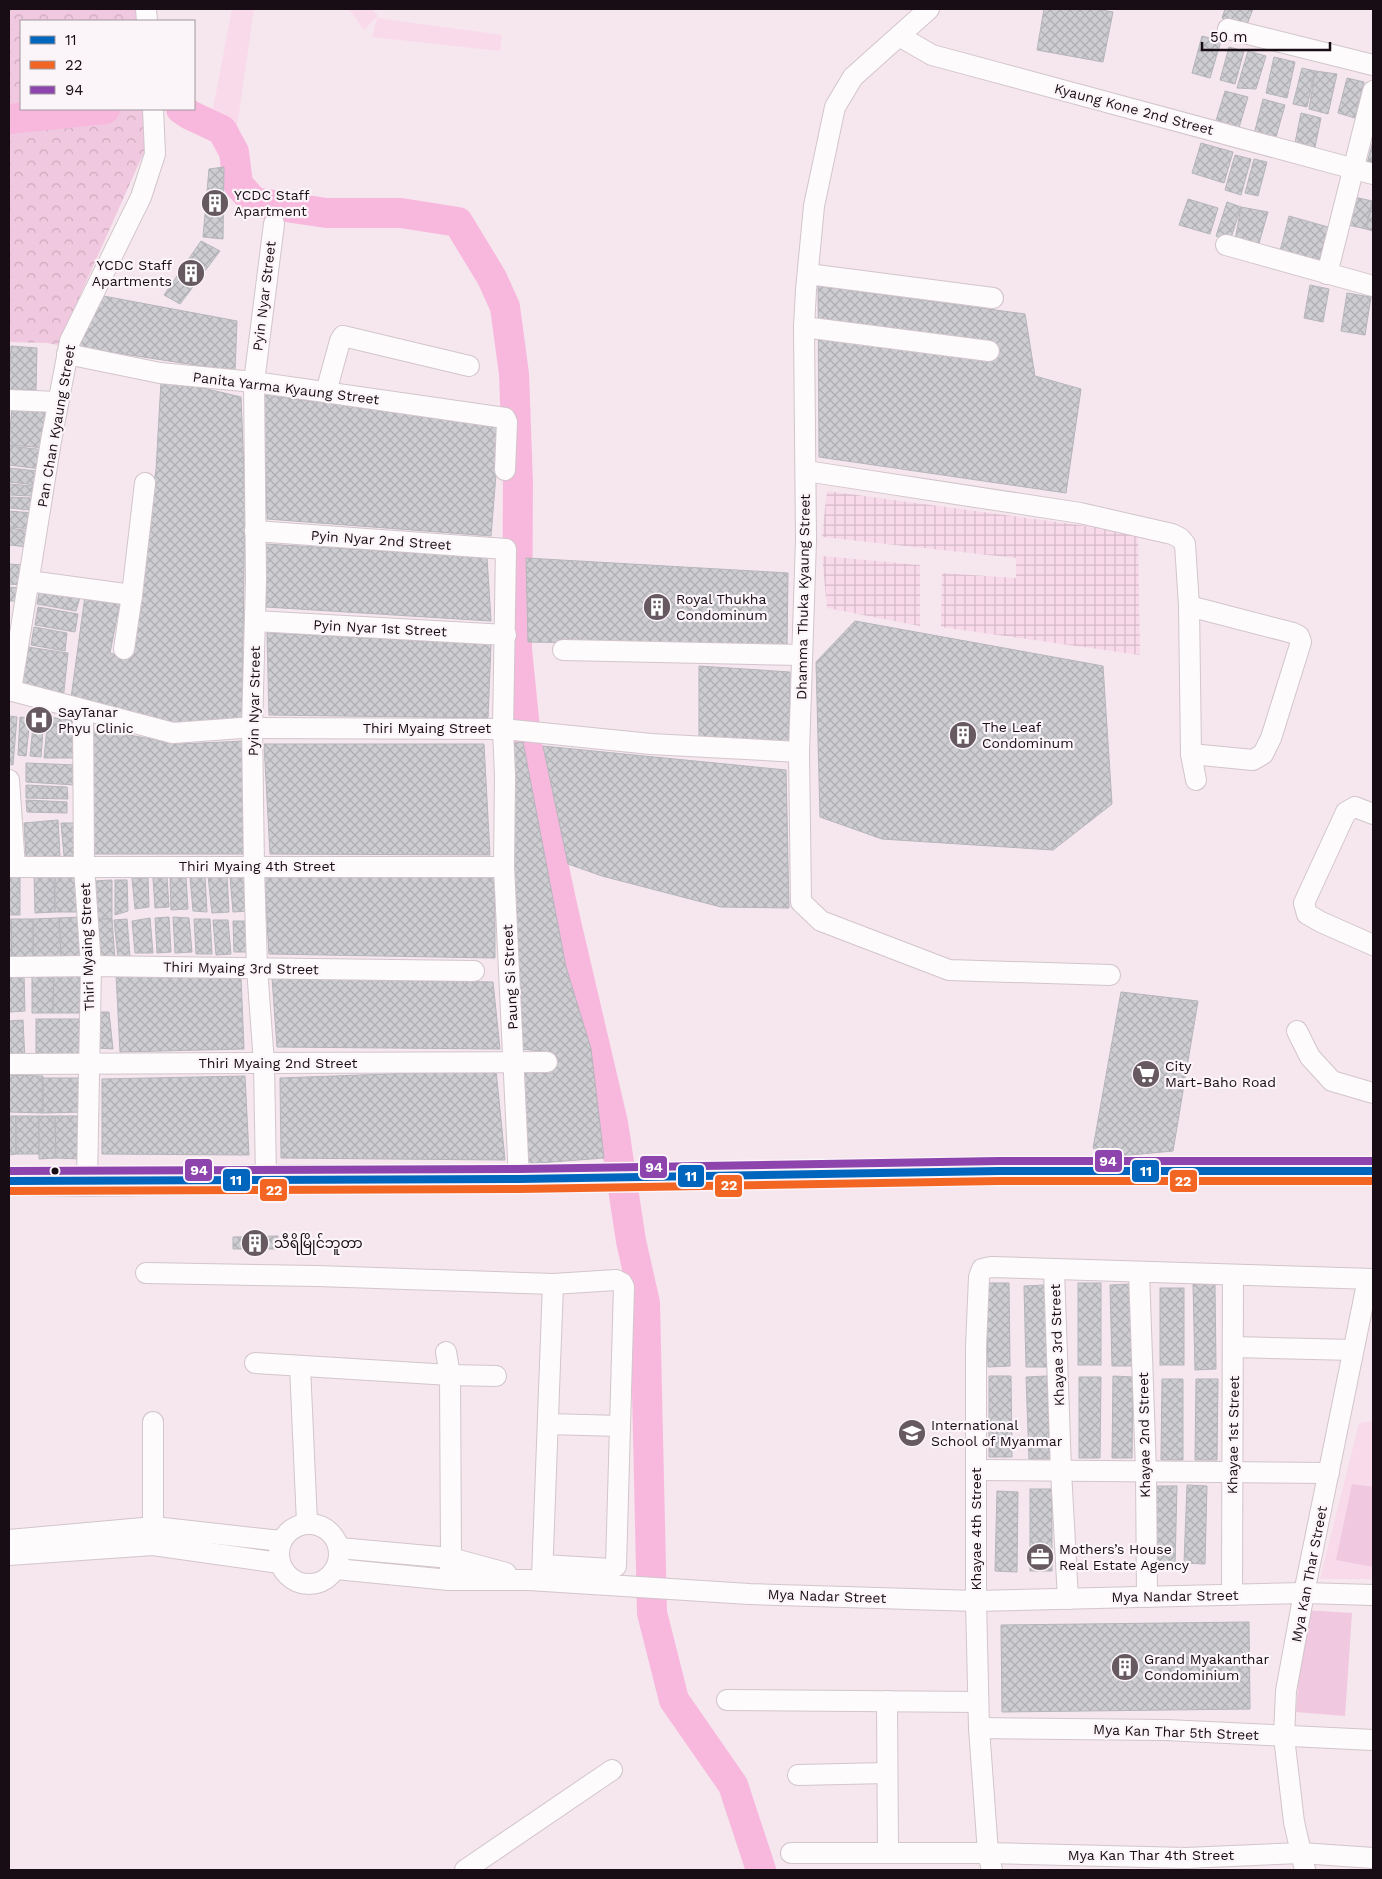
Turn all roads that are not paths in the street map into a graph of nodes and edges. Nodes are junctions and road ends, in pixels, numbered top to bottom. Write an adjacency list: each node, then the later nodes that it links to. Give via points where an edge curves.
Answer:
1 (929, 9): 3 (street, Dhamma Thuka Kyaung Street)
2 (1228, 29): 4 (street)
3 (898, 36): 7 (street, Kyaung Kone 2nd Street, via 932,54); 10 (street, Dhamma Thuka Kyaung Street, via 853,77 835,107 814,206)
4 (1373, 65)
5 (1373, 91): 7 (street)
6 (153, 113): 16 (street, Pan Chan Kyaung Street, via 155,154 140,197 70,341)
7 (1364, 171): 11 (street)
8 (274, 224): 18 (street, Pyin Nyar Street)
9 (1226, 245): 11 (street)
10 (808, 274): 13 (street); 14 (street, Dhamma Thuka Kyaung Street)
11 (1327, 274): 12 (street)
12 (1373, 286)
13 (993, 298)
14 (804, 327): 15 (street); 23 (street, Dhamma Thuka Kyaung Street)
15 (989, 351)
16 (67, 354): 18 (street, Panita Yarma Kyaung Street, via 160,373); 21 (street, Pan Chan Kyaung Street)
17 (469, 366): 19 (street, via 343,336)
18 (254, 382): 19 (street, Panita Yarma Kyaung Street); 25 (street, Pyin Nyar Street)
19 (326, 392): 22 (street, Panita Yarma Kyaung Street, via 505,418)
20 (9, 400): 21 (street)
21 (58, 402): 26 (street, Pan Chan Kyaung Street)
22 (505, 470)
23 (806, 471): 28 (street, via 1080,513 1172,534 1185,544); 33 (street, Dhamma Thuka Kyaung Street)
24 (145, 483): 27 (street)
25 (255, 531): 29 (street, Pyin Nyar Street); 30 (street, Pyin Nyar 2nd Street, via 506,549)
26 (29, 581): 27 (street); 34 (street, Pan Chan Kyaung Street)
27 (132, 595): 31 (street)
28 (1189, 606): 39 (street); 39 (street, via 1293,633 1301,642 1263,754 1253,760)
29 (255, 621): 30 (street, Pyin Nyar 1st Street); 36 (street, Pyin Nyar Street)
30 (506, 635): 37 (street)
31 (124, 649)
32 (563, 650): 33 (street)
33 (802, 655): 38 (street, Dhamma Thuka Kyaung Street)
34 (10, 690): 35 (street, Thiri Myaing Street)
35 (83, 711): 36 (street, Thiri Myaing Street, via 173,733); 43 (street, Thiri Myaing Street)
36 (252, 728): 37 (street, Thiri Myaing Street); 44 (street, Pyin Nyar Street)
37 (518, 730): 38 (street, Thiri Myaing Street, via 650,744); 45 (street, Paung Si Street, via 505,776)
38 (799, 752): 52 (street, Dhamma Thuka Kyaung Street, via 802,902 821,921 949,970)
39 (1191, 754): 41 (street)
40 (9, 780): 46 (street)
41 (1196, 780)
42 (1373, 814): 47 (street, via 1356,807 1346,812 1304,902 1307,914 1320,922)
43 (84, 866): 44 (street, Thiri Myaing 4th Street); 46 (street, Thiri Myaing 4th Street); 48 (street, Thiri Myaing Street)
44 (254, 866): 45 (street, Thiri Myaing 4th Street); 50 (street, Pyin Nyar Street)
45 (504, 866): 54 (street, Paung Si Street)
46 (12, 867)
47 (1373, 944)
48 (91, 966): 49 (street, Thiri Myaing 3rd Street); 50 (street, Thiri Myaing 3rd Street); 58 (street, Thiri Myaing Street)
49 (9, 967)
50 (257, 968): 51 (street, Thiri Myaing 3rd Street); 56 (street, Pyin Nyar Street)
51 (474, 971)
52 (1110, 975)
53 (1297, 1031): 59 (street, via 1310,1056 1332,1081)
54 (514, 1062): 55 (street, Thiri Myaing 2nd Street); 56 (street, Thiri Myaing 2nd Street); 62 (street, Paung Si Street)
55 (547, 1062)
56 (264, 1063): 58 (street, Thiri Myaing 2nd Street); 61 (street, Pyin Nyar Street)
57 (9, 1064): 58 (street, Thiri Myaing 2nd Street)
58 (90, 1064): 64 (street, Thiri Myaing Street)
59 (1373, 1093)
60 (1373, 1171): 62 (main road, via 999,1171)
61 (266, 1179): 62 (main road); 64 (main road)
62 (519, 1179)
63 (9, 1181): 64 (main road)
64 (88, 1182)
65 (1054, 1270): 66 (street); 81 (street, Khayae 4th Street, via 982,1269 976,1347); 82 (street, Khayae 3rd Street)
66 (1139, 1272): 68 (street); 83 (street, Khayae 2nd Street)
67 (146, 1273): 70 (street)
68 (1233, 1275): 69 (street); 71 (street, Khayae 1st Street)
69 (1370, 1279): 72 (street, Mya Kan Thar Street)
70 (553, 1284): 79 (street); 80 (street, via 616,1280 622,1283)
71 (1234, 1347): 72 (street); 84 (street, Khayae 1st Street)
72 (1354, 1350): 85 (street, Mya Kan Thar Street)
73 (446, 1352): 76 (street)
74 (255, 1363): 75 (street)
75 (300, 1366): 76 (street); 86 (street)
76 (450, 1375): 77 (street); 92 (street)
77 (496, 1376)
78 (153, 1422): 87 (street)
79 (548, 1424): 80 (street); 95 (street)
80 (620, 1426): 95 (street, via 616,1566)
81 (977, 1470): 82 (street); 102 (street, Khayae 4th Street)
82 (1061, 1471): 83 (street); 101 (street, Khayae 3rd Street)
83 (1146, 1472): 84 (street); 100 (street, Khayae 2nd Street)
84 (1232, 1472): 85 (street); 99 (street, Khayae 1st Street)
85 (1329, 1473): 97 (street, Mya Kan Thar Street)
86 (307, 1523): 89 (street, via 292,1529); 90 (street, via 323,1526 334,1536)
87 (153, 1536): 88 (street); 89 (street); 91 (street); 93 (street)
88 (9, 1540)
89 (281, 1541): 93 (street)
90 (340, 1548): 92 (street); 94 (street)
91 (9, 1555)
92 (451, 1558): 95 (street); 96 (street)
93 (279, 1563): 94 (street, via 291,1580 311,1586 326,1580)
94 (336, 1569): 96 (street)
95 (538, 1577): 96 (street); 102 (street, Mya Nadar Street, via 628,1587 749,1594)
96 (449, 1580)
97 (1304, 1593): 98 (street, Mya Nandar Street); 99 (street, Mya Nandar Street); 107 (street, Mya Kan Thar Street, via 1286,1691)
98 (1373, 1594)
99 (1232, 1595): 100 (street, Mya Nandar Street)
100 (1147, 1597): 101 (street, Mya Nandar Street)
101 (1068, 1599): 102 (street, Mya Nandar Street)
102 (976, 1601): 105 (street, Khayae 4th Street)
103 (727, 1700): 104 (street)
104 (887, 1701): 105 (street); 110 (street)
105 (978, 1702): 106 (street, Khayae 4th Street)
106 (979, 1728): 107 (street, Mya Kan Thar 5th Street, via 1166,1730); 115 (street, Khayae 4th Street)
107 (1284, 1737): 108 (street, Mya Kan Thar 5th Street); 116 (street, Mya Kan Thar Street, via 1294,1822)
108 (1373, 1740)
109 (612, 1770): 118 (street)
110 (887, 1773): 111 (street); 112 (street)
111 (798, 1775)
112 (888, 1852): 113 (street, Mya Kan Thar 4th Street); 115 (street, Mya Kan Thar 4th Street)
113 (791, 1853)
114 (1373, 1858): 116 (street, Mya Kan Thar 4th Street)
115 (990, 1861): 117 (street, Mya Kan Thar 4th Street)
116 (1303, 1861): 117 (street, Mya Kan Thar 4th Street)
117 (1187, 1864)
118 (465, 1870)

